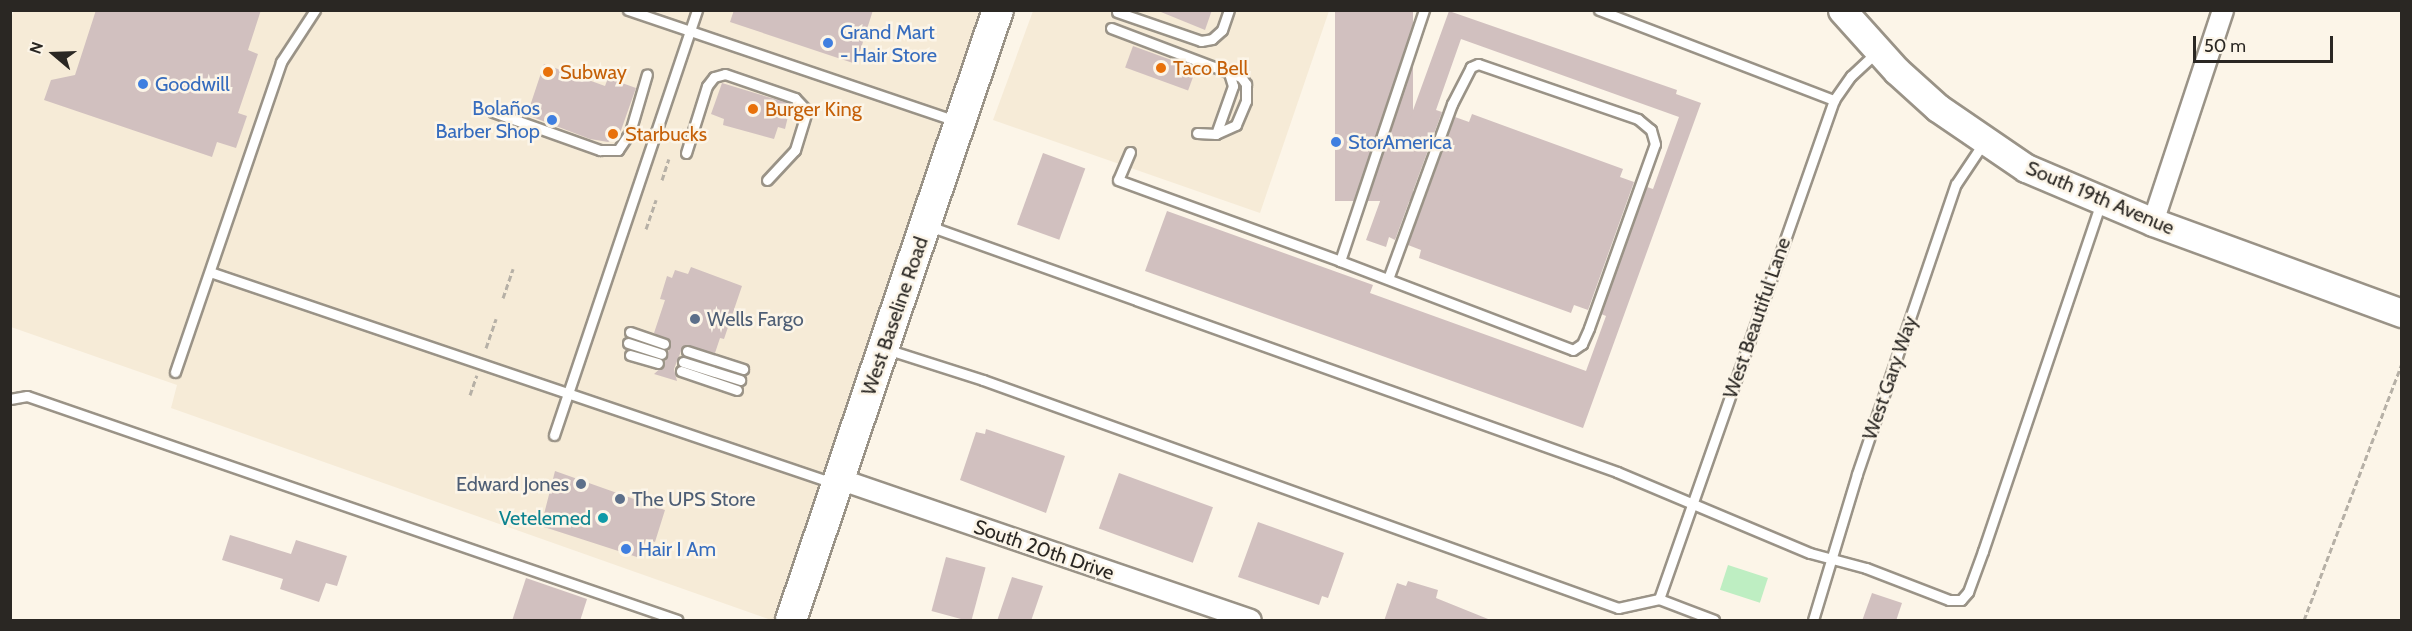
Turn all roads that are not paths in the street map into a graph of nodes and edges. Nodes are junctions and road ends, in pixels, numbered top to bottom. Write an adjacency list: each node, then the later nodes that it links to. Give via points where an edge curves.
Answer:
1 (315, 10): 29 (lane, via 281,62)
2 (628, 10): 12 (lane)
3 (697, 10): 12 (lane)
4 (998, 10): 18 (main road, West Baseline Road)
5 (1229, 10): 10 (lane, via 1222,30 1212,39 1201,41)
6 (1424, 10): 28 (lane)
7 (1599, 10): 16 (lane)
8 (1842, 10): 13 (main road, South 19th Avenue)
9 (2223, 10): 26 (street)
10 (1117, 12)
11 (1111, 28): 14 (lane)
12 (690, 32): 18 (lane); 42 (lane)
13 (1879, 50): 16 (lane, West Beautiful Lane, via 1851,76); 21 (main road, South 19th Avenue, via 1938,108)
14 (1228, 70): 20 (lane, via 1233,86); 20 (lane, via 1246,84 1246,101 1236,125)
15 (647, 74): 17 (lane, via 630,132 618,150 600,150)
16 (1834, 100): 46 (lane, West Beautiful Lane)
17 (493, 112)
18 (960, 123): 27 (main road, West Baseline Road)
19 (1197, 133): 20 (lane)
20 (1216, 134)
21 (1984, 142): 25 (main road, South 19th Avenue, via 2026,168); 47 (lane, West Gary Way, via 1956,184 1860,464)
22 (1130, 152): 28 (lane, via 1118,180)
23 (686, 153): 24 (lane, via 707,86 714,77 725,74 795,98 807,111 795,150)
24 (767, 180)
25 (2101, 202): 26 (main road, South 19th Avenue); 47 (lane, via 1968,592 1961,600 1949,600)
26 (2153, 222): 31 (main road, South 19th Avenue)
27 (926, 225): 35 (main road, West Baseline Road); 46 (lane)
28 (1340, 261): 30 (lane)
29 (210, 272): 40 (lane); 42 (lane)
30 (1388, 279): 30 (lane, via 1573,350 1582,344 1589,328 1655,144 1651,130 1638,119 1478,64 1471,67 1452,104)
31 (2402, 313)
32 (630, 332): 34 (lane)
33 (628, 343): 37 (lane, via 659,359)
34 (664, 344)
35 (884, 348): 45 (main road, West Baseline Road); 48 (lane, via 1618,608)
36 (687, 351): 39 (lane)
37 (630, 354)
38 (682, 366): 41 (lane)
39 (743, 369)
40 (176, 372)
41 (738, 385)
42 (568, 392): 44 (lane); 45 (lane)
43 (10, 399): 50 (lane, via 27,396)
44 (554, 435)
45 (838, 481): 49 (street, South 20th Drive); 51 (main road, West Baseline Road)
46 (1694, 502): 47 (lane, via 1810,553); 48 (lane, West Beautiful Lane)
47 (1832, 558): 54 (lane, West Gary Way)
48 (1659, 599): 53 (lane)
49 (1204, 613): 52 (street, South 20th Drive)
50 (676, 621)
51 (791, 621)
52 (1250, 621)
53 (1714, 621)
54 (1813, 621)

